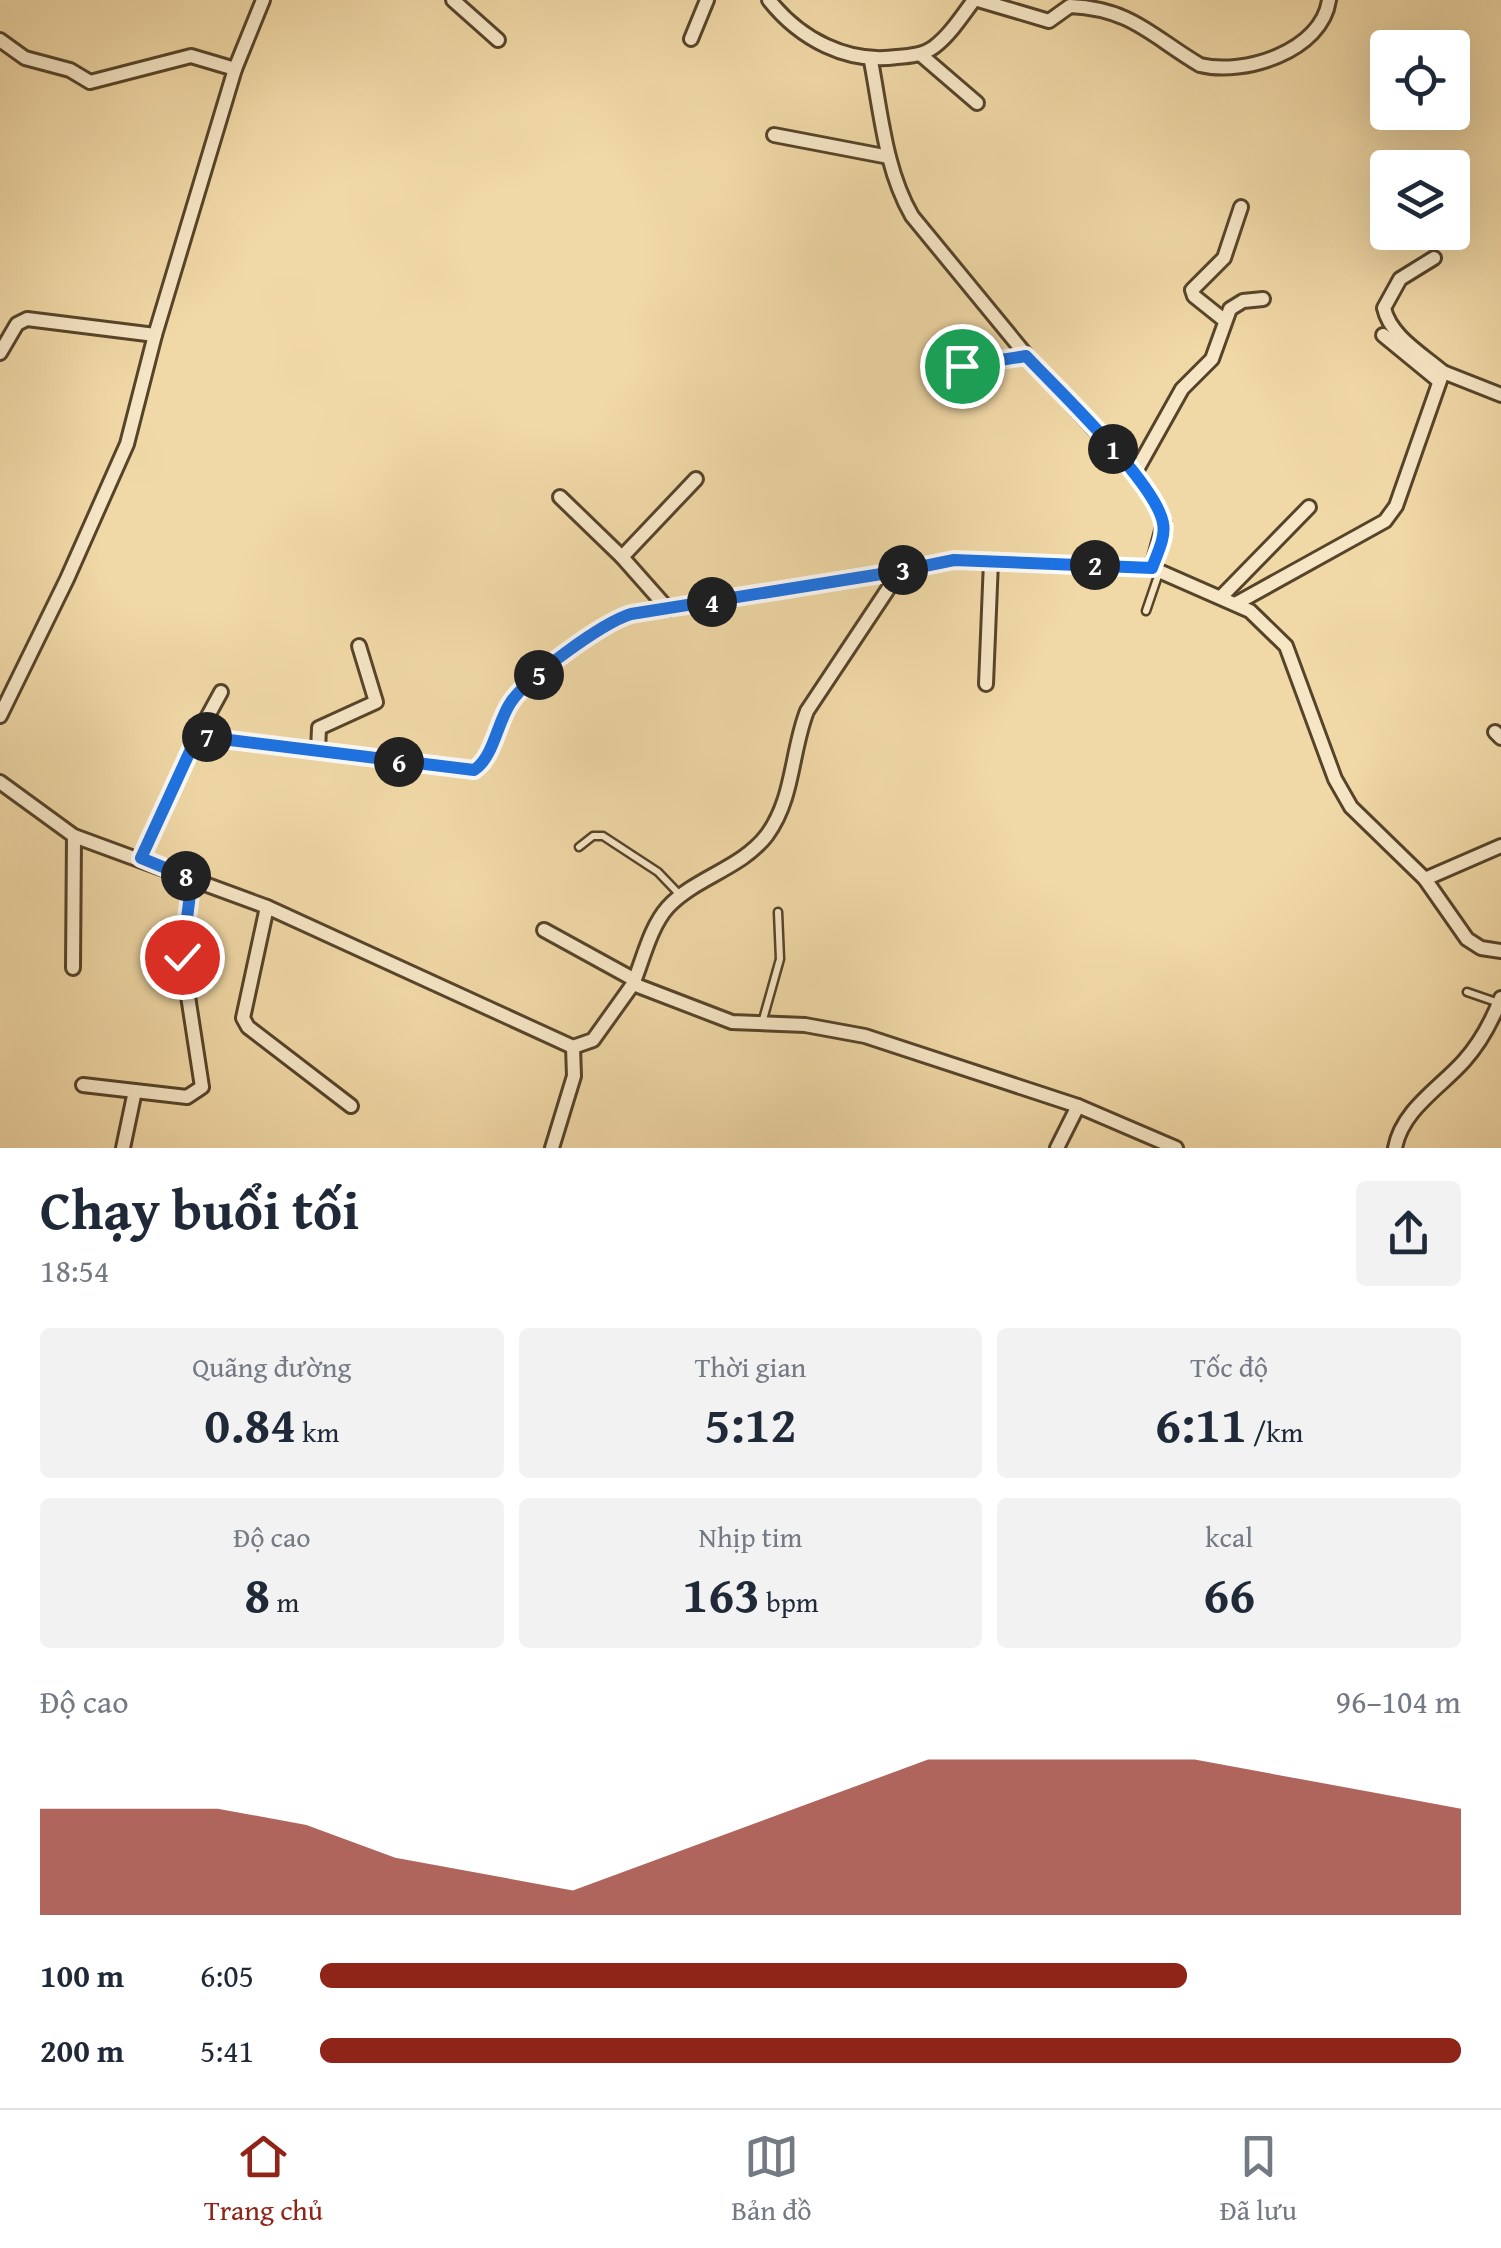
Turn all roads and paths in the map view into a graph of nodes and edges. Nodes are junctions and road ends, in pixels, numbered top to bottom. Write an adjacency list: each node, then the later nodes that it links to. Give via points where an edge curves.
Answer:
1 (263, 0): 12 (street)
2 (452, 0): 9 (street)
3 (707, 0): 7 (street)
4 (769, 0): 11 (street, via 816,41)
5 (976, 0): 6 (street, via 1049,21 1070,6 1126,17 1210,68 1255,64 1295,46 1316,29); 10 (street, via 939,43)
6 (1329, 0)
7 (690, 39)
8 (0, 40): 12 (street, via 25,58 90,82 191,56)
9 (498, 40)
10 (920, 54): 11 (street); 13 (street)
11 (871, 61): 15 (street)
12 (235, 69): 20 (street)
13 (977, 103)
14 (774, 135): 15 (street)
15 (889, 157): 23 (street, via 912,216)
16 (1240, 207): 19 (street, via 1224,258 1192,290)
17 (1434, 258): 24 (street, via 1400,279 1384,308 1392,326)
18 (1263, 300): 19 (street, via 1235,305)
19 (1224, 320): 27 (street, via 1212,358 1180,394)
20 (155, 335): 22 (street, via 27,319); 42 (street, via 127,444)
21 (1383, 335): 24 (street)
22 (0, 353)
23 (1026, 356): 26 (lane, via 965,364); 27 (street)
24 (1441, 376): 25 (street); 36 (street, via 1385,522)
25 (1501, 395)
26 (953, 398)
27 (1135, 474): 33 (street, via 1164,524)
28 (696, 479): 31 (street)
29 (560, 497): 31 (street)
30 (1309, 506): 35 (street)
31 (622, 557): 37 (street)
32 (992, 560): 33 (street); 34 (street); 40 (street)
33 (1156, 570): 35 (street); 38 (lane)
34 (900, 571): 37 (street); 52 (street, via 808,711 787,794 768,833 734,864)
35 (1221, 597): 36 (street)
36 (1236, 604): 51 (street, via 1286,646 1351,807)
37 (668, 609): 44 (street, via 618,618 522,689 474,770)
38 (1146, 611)
39 (359, 646): 44 (street, via 376,702 323,725)
40 (986, 684)
41 (221, 692): 43 (street)
42 (0, 716)
43 (197, 736): 44 (street); 49 (street)
44 (318, 752)
45 (0, 782): 46 (street)
46 (74, 836): 49 (street); 57 (street)
47 (1501, 846): 51 (street)
48 (579, 847): 52 (lane, via 603,836)
49 (141, 858): 50 (street)
50 (192, 879): 53 (street); 64 (street, via 182,957 202,1087 187,1097)
51 (1425, 879): 56 (street, via 1467,939)
52 (681, 896): 58 (street, via 661,916)
53 (267, 908): 62 (street); 65 (street, via 243,1018)
54 (778, 912): 61 (lane, via 780,959)
55 (544, 930): 58 (street)
56 (1501, 951)
57 (73, 968)
58 (634, 982): 61 (street, via 719,1018); 62 (street, via 593,1040)
59 (1467, 992): 60 (lane)
60 (1500, 1000): 71 (street, via 1464,1061 1404,1122)
61 (762, 1023): 66 (street, via 865,1036)
62 (573, 1047): 68 (street, via 574,1076)
63 (82, 1085): 64 (street)
64 (135, 1091): 67 (street)
65 (351, 1106)
66 (1078, 1106): 69 (street); 70 (street)
67 (123, 1148)
68 (552, 1148)
69 (1057, 1148)
70 (1176, 1148)
71 (1395, 1148)

